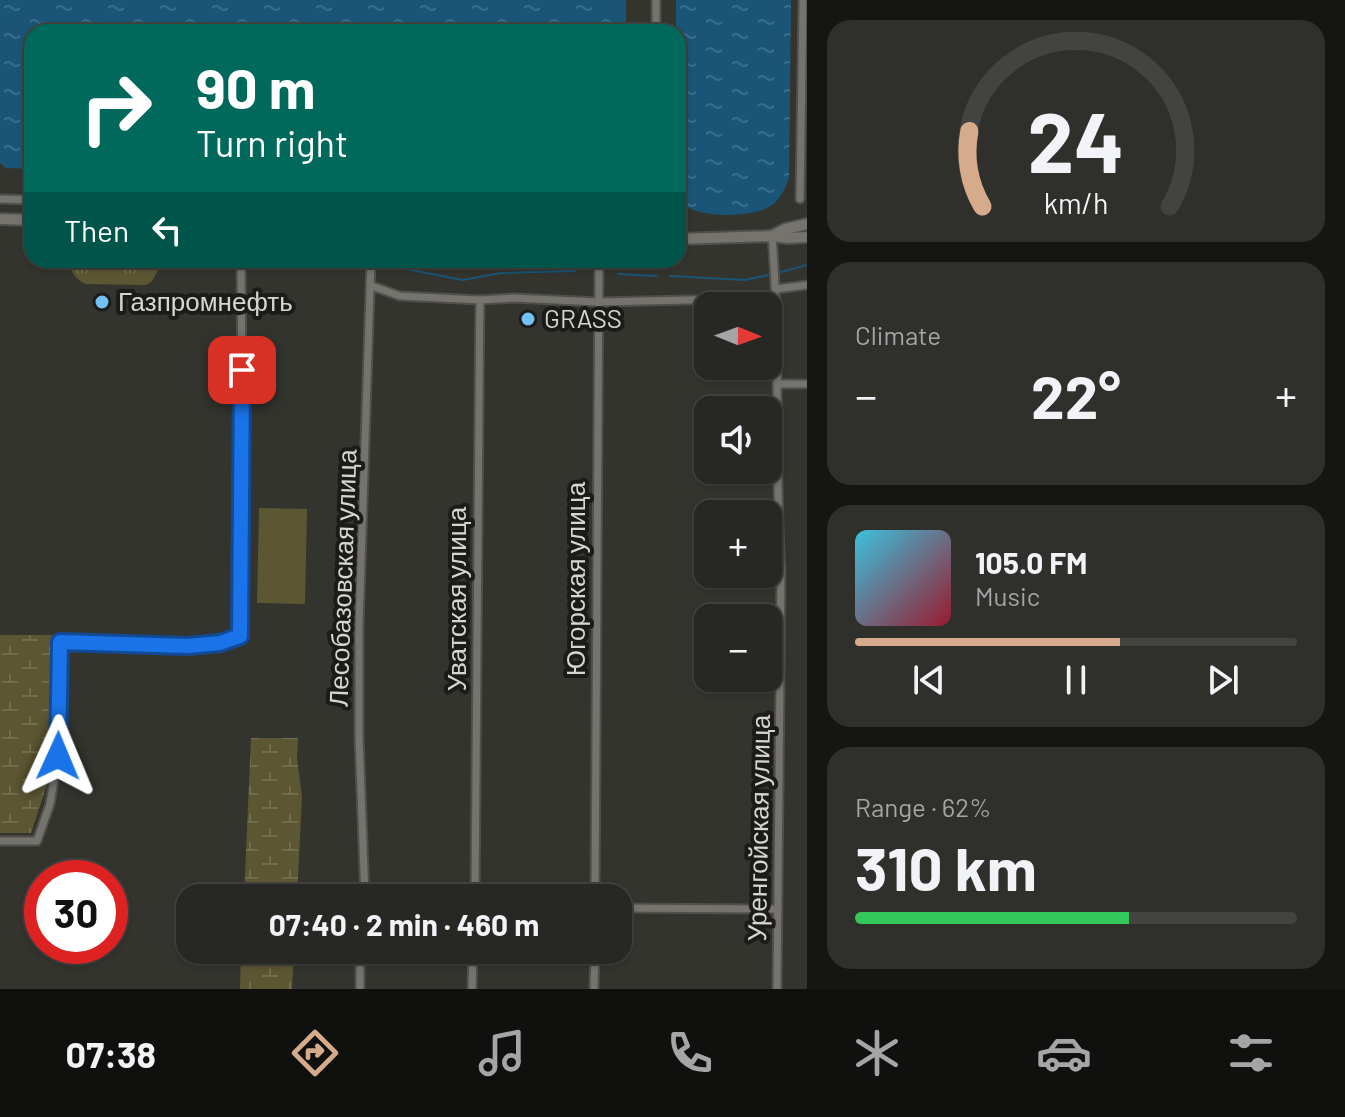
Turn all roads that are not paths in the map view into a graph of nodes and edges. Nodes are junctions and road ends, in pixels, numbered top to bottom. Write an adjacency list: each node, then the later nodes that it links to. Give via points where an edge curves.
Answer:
1 (656, 0): 3 (street)
2 (803, 0): 5 (street)
3 (656, 24)
4 (0, 199): 6 (street)
5 (800, 199)
6 (24, 200)
7 (0, 219): 8 (main road)
8 (24, 220)
9 (807, 224): 10 (main road)
10 (772, 236): 11 (main road); 12 (main road); 18 (street, Уренгойская улица)
11 (807, 237)
12 (686, 239)
13 (241, 268): 25 (street, via 240,636 188,646 60,642 58,756 50,804 37,841)
14 (371, 268): 17 (street, Лесобазовская улица)
15 (599, 268): 21 (street, Югорская улица)
16 (807, 285): 18 (street)
17 (372, 286): 19 (street, via 400,296); 26 (street, Лесобазовская улица, via 359,625)
18 (776, 289)
19 (480, 300): 21 (street); 27 (street, Уватская улица)
20 (694, 300): 21 (street)
21 (598, 302): 28 (street, Югорская улица)
22 (777, 380): 23 (street, Уренгойская улица)
23 (777, 384): 24 (street); 30 (street, Уренгойская улица)
24 (807, 384)
25 (0, 841)
26 (364, 884)
27 (475, 884)
28 (595, 884)
29 (632, 908): 30 (street)
30 (778, 909): 37 (street, Уренгойская улица)
31 (360, 964): 34 (street)
32 (473, 964): 35 (street)
33 (595, 964): 36 (street)
34 (360, 989)
35 (472, 989)
36 (594, 989)
37 (777, 989)

